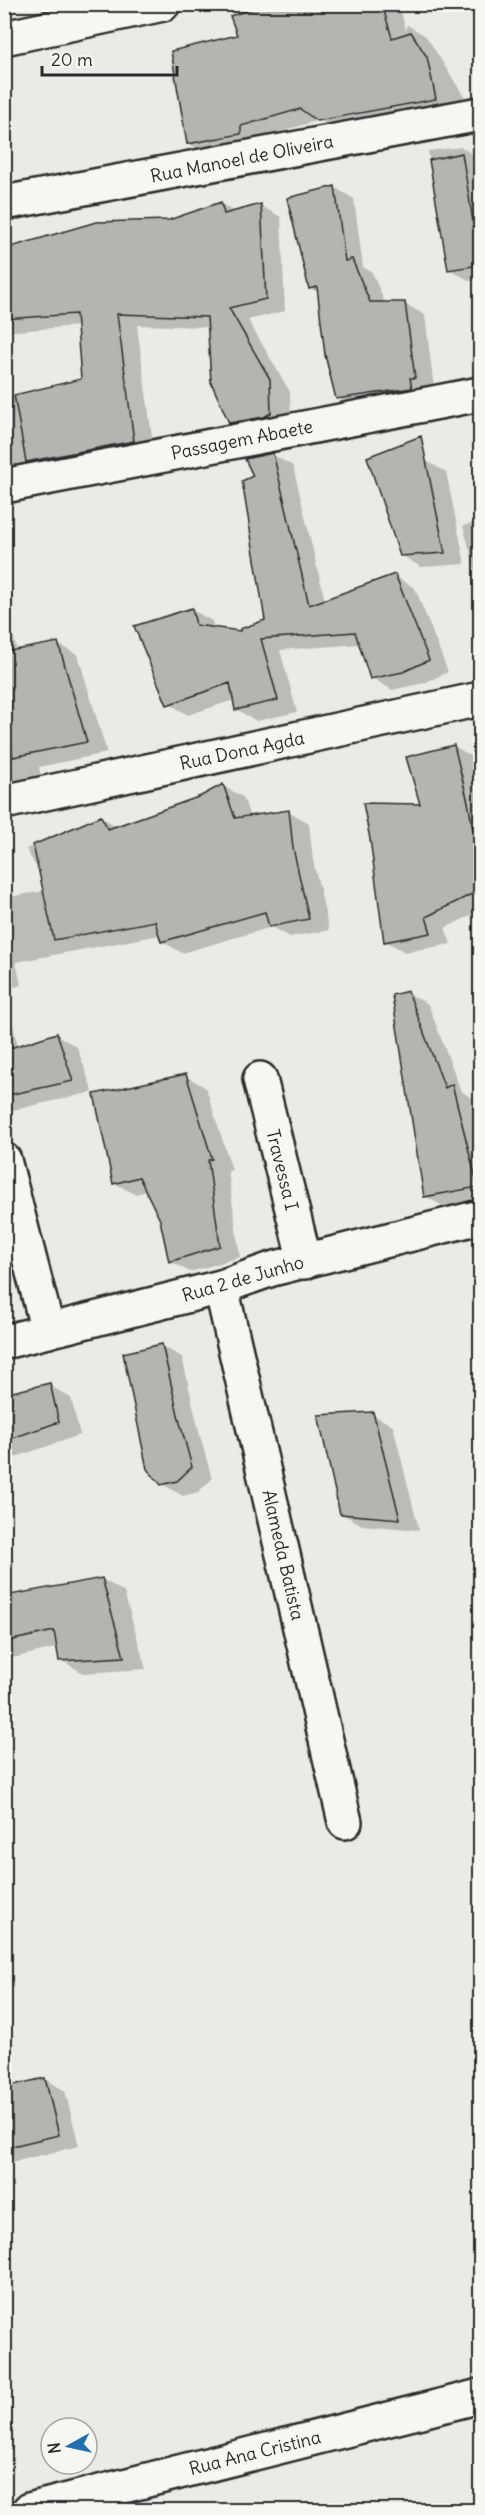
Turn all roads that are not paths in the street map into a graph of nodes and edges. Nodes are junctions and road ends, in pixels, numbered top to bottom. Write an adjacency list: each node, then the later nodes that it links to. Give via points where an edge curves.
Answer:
1 (163, 4): 2 (street)
2 (4, 38)
3 (480, 114): 4 (street, Rua Manoel de Oliveira)
4 (4, 203)
5 (480, 394): 6 (street, Passagem Abaete)
6 (4, 486)
7 (480, 699): 8 (street, Rua Dona Agda)
8 (4, 802)
9 (260, 1079): 12 (street, Travessa I)
10 (4, 1160): 14 (street)
11 (480, 1217): 12 (street, Rua 2 de Junho)
12 (304, 1262): 13 (street, Rua 2 de Junho)
13 (221, 1287): 14 (street, Rua 2 de Junho); 16 (street, Alameda Batista)
14 (48, 1331): 15 (street, Rua 2 de Junho)
15 (4, 1341)
16 (345, 1822)
17 (480, 2396): 18 (street, Rua Ana Cristina)
18 (29, 2511)

